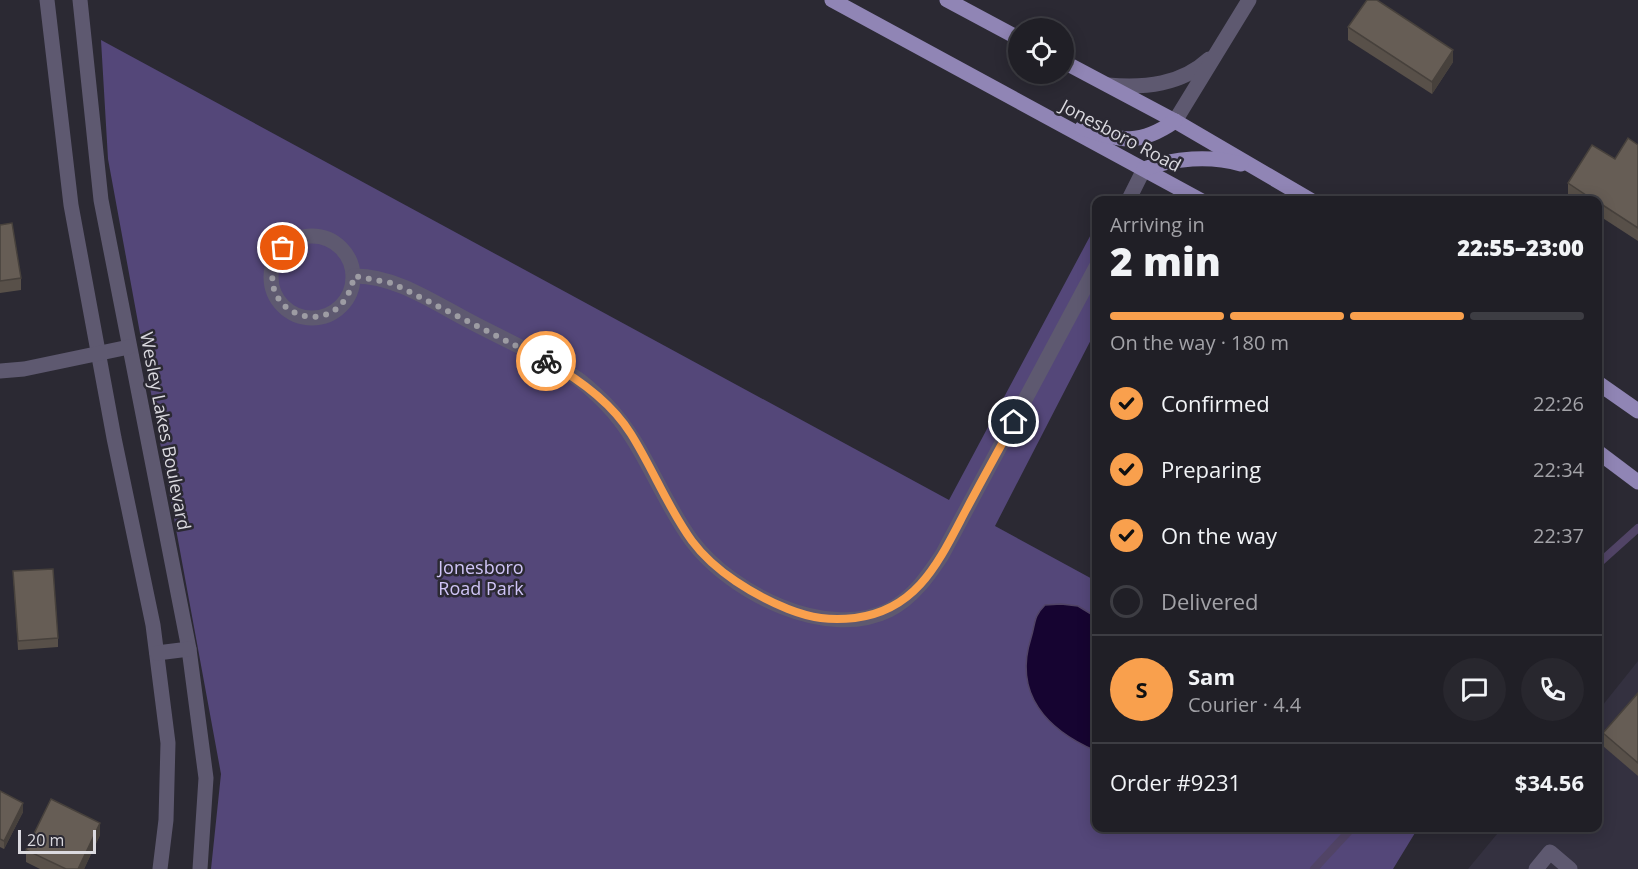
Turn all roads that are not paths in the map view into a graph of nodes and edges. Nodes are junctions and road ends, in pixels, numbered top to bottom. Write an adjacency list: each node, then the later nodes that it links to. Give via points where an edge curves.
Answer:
1 (47, 0): 20 (street, via 71,206)
2 (80, 0): 19 (street, Wesley Lakes Boulevard, via 101,200)
3 (832, 0): 10 (main road, Jonesboro Road)
4 (947, 0): 6 (main road)
5 (1249, 0): 7 (street)
6 (1008, 33)
7 (1218, 50): 9 (street, via 1192,72 1154,86); 11 (street)
8 (1074, 67): 9 (main road, Jonesboro Road)
9 (1107, 85): 11 (main road, Jonesboro Road)
10 (1051, 119): 11 (main road, via 1117,139 1156,134); 12 (main road, Jonesboro Road)
11 (1175, 121): 13 (main road, Jonesboro Road)
12 (1144, 169): 13 (main road, via 1207,159); 14 (street); 15 (main road, Jonesboro Road)
13 (1258, 169): 16 (main road, Jonesboro Road)
14 (1130, 196)
15 (1193, 196)
16 (1304, 196)
17 (1092, 274): 18 (street, via 927,577 910,596 888,611 833,620 807,617 775,603 710,561 678,519 630,432 606,403 577,378 392,283)
18 (354, 276): 18 (street, via 344,250 321,237 307,236 288,244 275,260 272,273 277,298 298,315 311,318 324,316 341,305 352,289)
19 (129, 347): 20 (street); 26 (street, Wesley Lakes Boulevard)
20 (99, 353): 21 (street); 27 (street)
21 (0, 371)
22 (1602, 386): 23 (main road)
23 (1638, 411)
24 (1602, 455): 25 (main road)
25 (1638, 482)
26 (189, 649): 27 (street); 29 (street, Wesley Lakes Boulevard, via 206,778)
27 (157, 653): 28 (street, via 168,743)
28 (160, 869)
29 (200, 869)
30 (1536, 869): 31 (street, via 1550,852)
31 (1570, 869)

